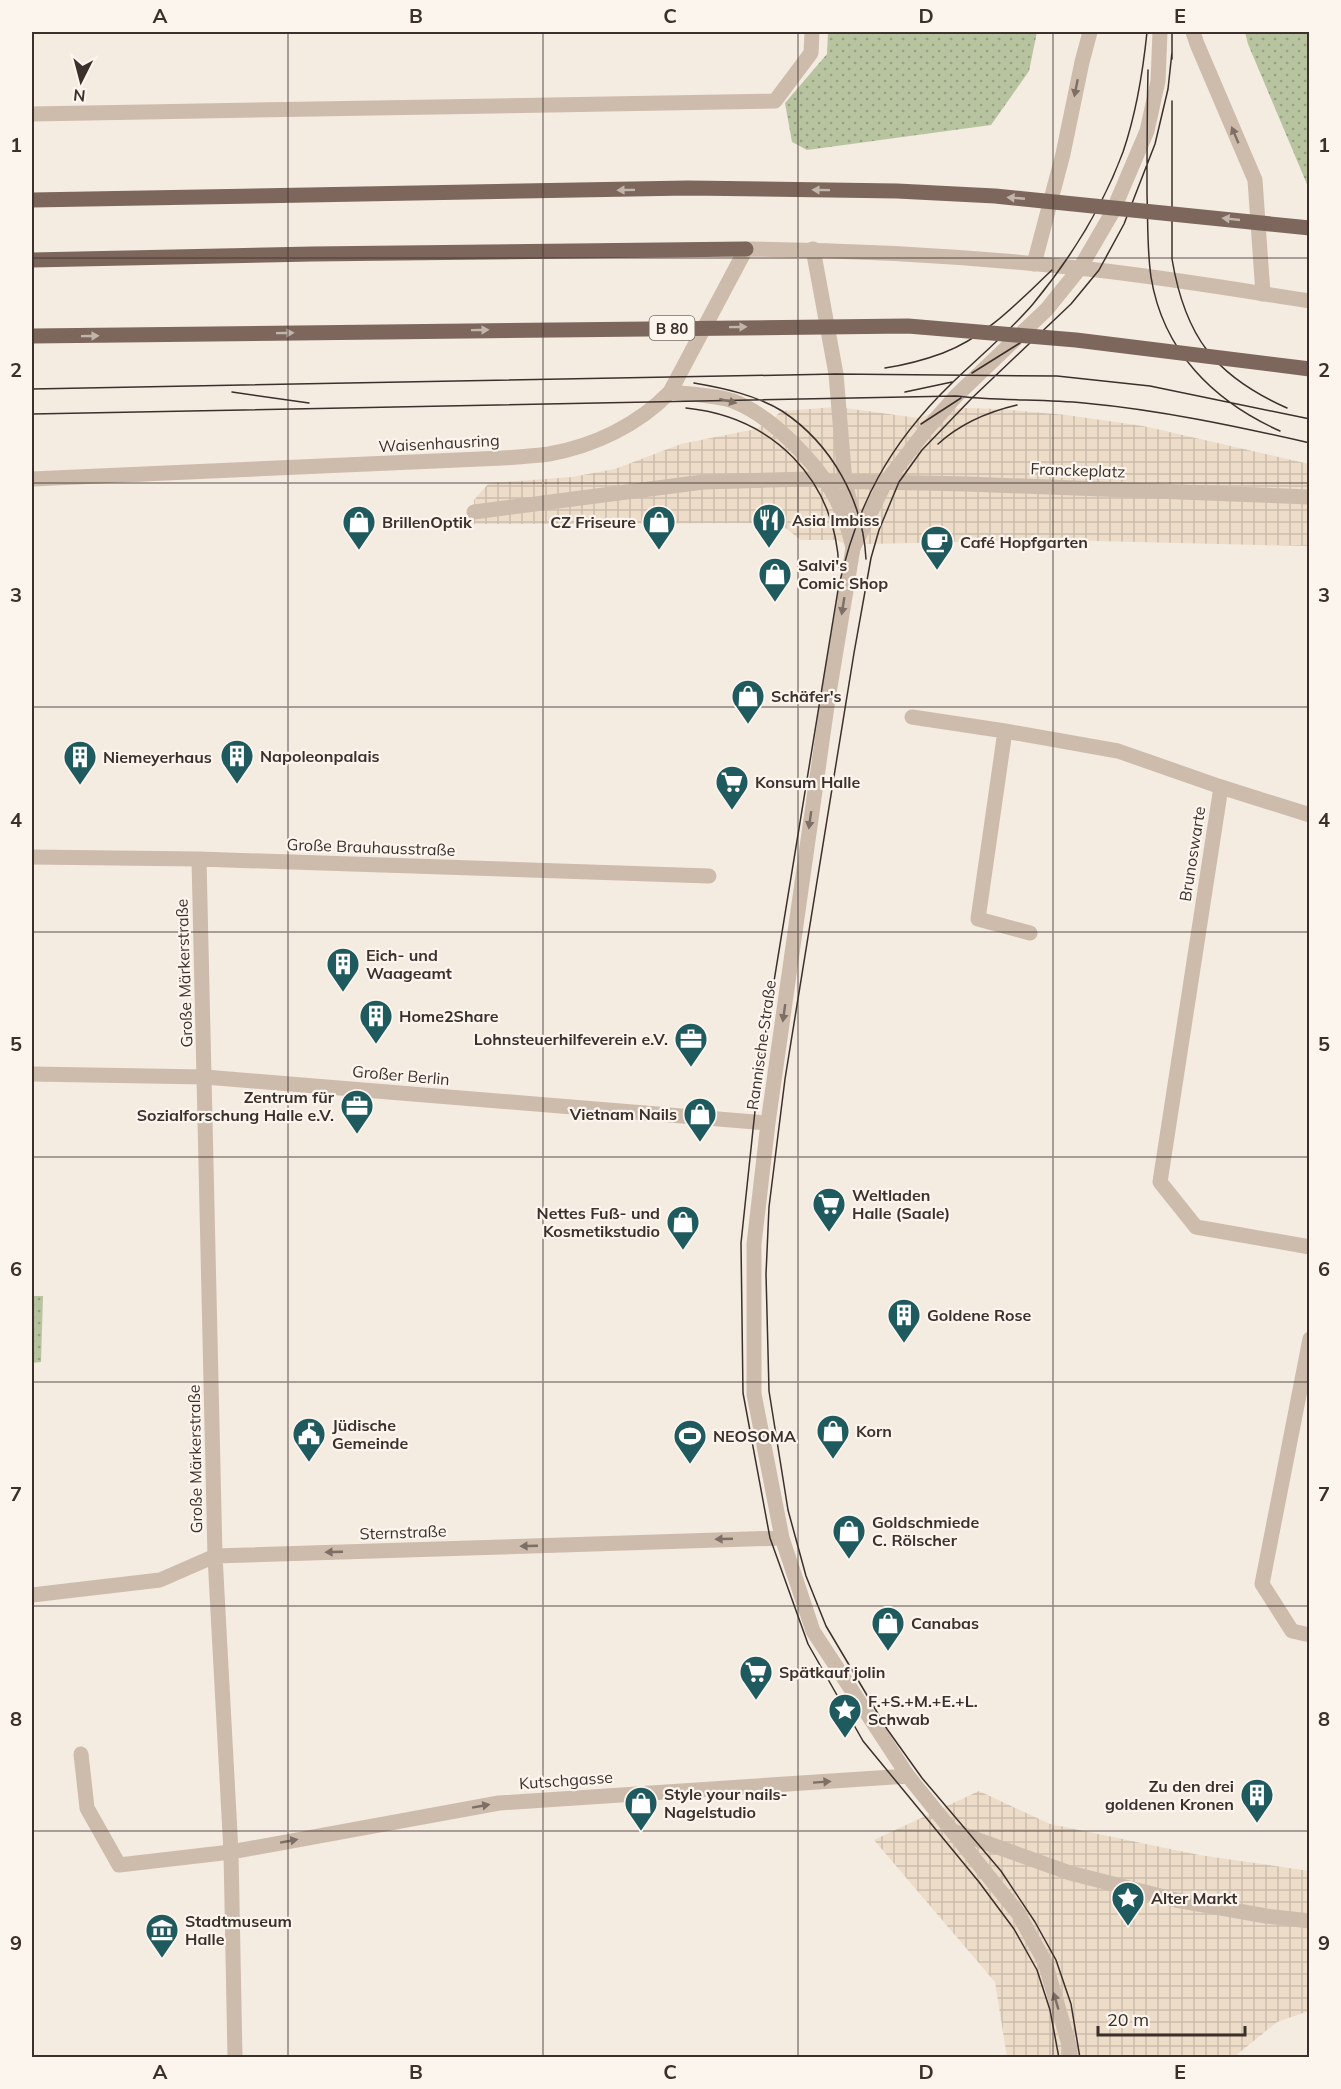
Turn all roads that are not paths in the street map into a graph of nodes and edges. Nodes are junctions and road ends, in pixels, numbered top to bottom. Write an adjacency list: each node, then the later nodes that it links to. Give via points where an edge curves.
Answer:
1 (812, 32): 5 (street, via 811,53 775,101)
2 (1090, 32): 11 (street, one-way to 11)
3 (1160, 32): 12 (street, via 1158,81 1147,131 1112,213)
4 (1193, 32): 13 (street, one-way to 4, via 1255,180)
5 (32, 114)
6 (32, 200): 7 (main road, one-way to 6, bridge, via 995,196 897,191 688,188)
7 (1310, 228)
8 (746, 249): 9 (street); 10 (main road); 17 (street, Waisenhausring)
9 (813, 249): 11 (street); 20 (street, via 836,374)
10 (32, 260)
11 (1034, 264): 12 (street)
12 (1080, 268): 13 (street); 21 (street, via 1047,309 956,396)
13 (1263, 294): 14 (street)
14 (1310, 301)
15 (32, 336): 16 (main road, B 80, one-way to 16, bridge, via 908,326 1076,340)
16 (1310, 369)
17 (670, 392): 18 (street, Waisenhausring, via 657,405 606,437 549,454); 19 (street, Rannische Straße, one-way to 19, via 732,401 770,422 816,465)
18 (32, 479)
19 (827, 482): 20 (street); 23 (street, via 703,482); 24 (street, Rannische Straße, via 841,507)
20 (845, 482): 21 (street, Franckeplatz); 24 (street, via 855,524)
21 (885, 483): 22 (street, Franckeplatz); 24 (street)
22 (1310, 497)
23 (474, 512)
24 (853, 548): 35 (street, Rannische Straße, one-way to 35)
25 (912, 717): 26 (street, Brunoswarte)
26 (1005, 731): 27 (street, Brunoswarte, via 1118,751); 32 (street, via 978,919)
27 (1221, 787): 28 (street); 36 (street, Brunoswarte, via 1160,1182 1196,1227)
28 (1310, 815)
29 (32, 857): 30 (street, Große Brauhausstraße)
30 (199, 859): 31 (street, Große Brauhausstraße); 34 (street, Große Märkerstraße)
31 (709, 876)
32 (1030, 933)
33 (32, 1074): 34 (street, Großer Berlin)
34 (205, 1077): 35 (street, Großer Berlin); 39 (street, Große Märkerstraße)
35 (768, 1123): 38 (street, Rannische Straße, via 754,1244 754,1394)
36 (1310, 1247)
37 (1310, 1339): 41 (street, via 1262,1584 1292,1631)
38 (782, 1538): 39 (street, Sternstraße, one-way to 39); 43 (street, Rannische Straße, via 813,1631)
39 (215, 1556): 40 (street, Sternstraße, via 160,1580); 45 (street, Große Märkerstraße)
40 (32, 1595)
41 (1310, 1635)
42 (81, 1754): 45 (street, Kutschgasse, via 87,1808 119,1865)
43 (908, 1776): 44 (street); 45 (street, Kutschgasse, one-way to 43, via 499,1803)
44 (953, 1831): 46 (street, via 1070,1873 1176,1900); 48 (street, one-way to 44, via 1045,1962 995,1883)
45 (231, 1852): 47 (street, Große Märkerstraße)
46 (1310, 1921)
47 (235, 2058)
48 (1070, 2058)

